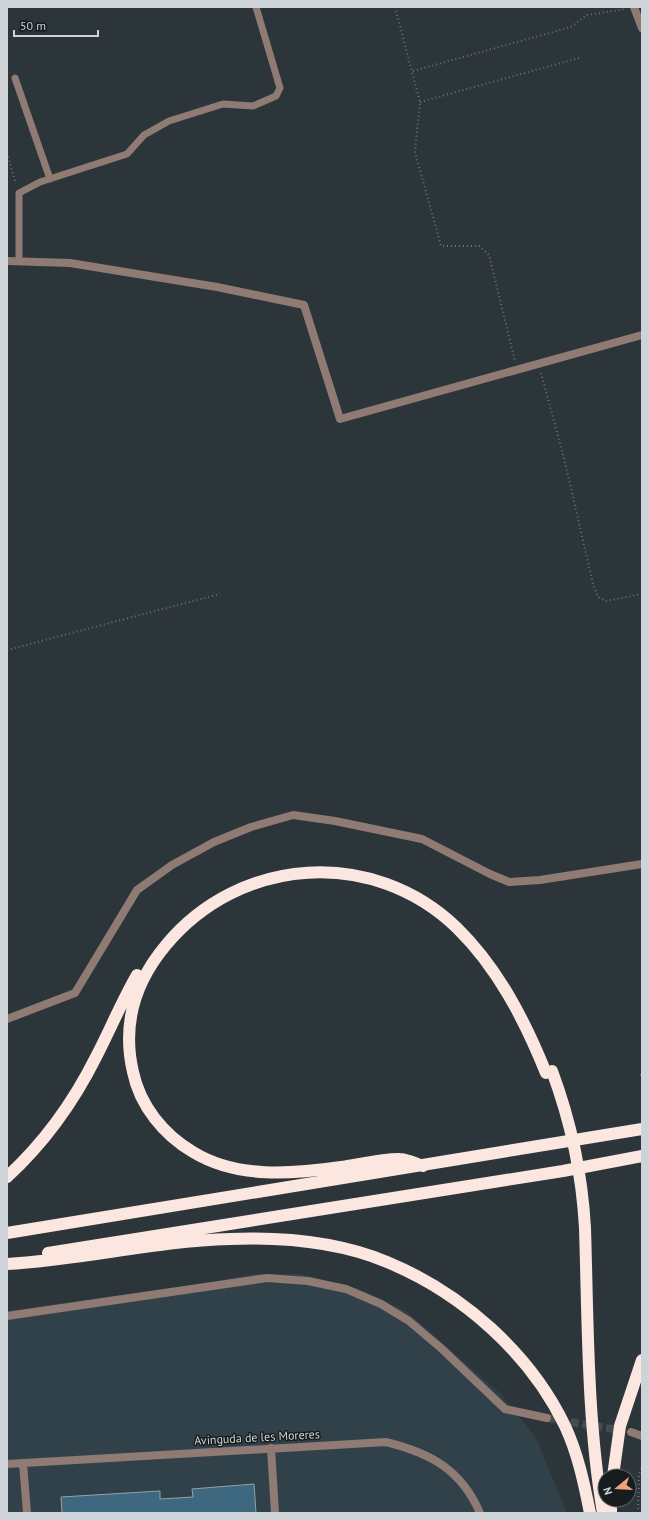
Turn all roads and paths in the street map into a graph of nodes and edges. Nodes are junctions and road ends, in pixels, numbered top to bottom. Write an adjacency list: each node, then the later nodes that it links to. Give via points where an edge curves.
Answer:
1 (256, 7): 10 (lane, via 280,88 276,96 253,106 223,104 169,121 144,134 128,154)
2 (395, 7): 6 (path)
3 (634, 7): 4 (street); 6 (path, via 587,15 571,27)
4 (642, 28)
5 (579, 58): 8 (path)
6 (413, 71): 8 (path)
7 (15, 78): 10 (lane)
8 (420, 102): 16 (path, via 415,152 441,246 479,246 489,255)
9 (7, 153): 11 (path)
10 (50, 179): 11 (lane)
11 (19, 193): 13 (lane)
12 (7, 261): 13 (street)
13 (19, 262): 16 (street, via 70,263 217,287 304,305 340,419)
14 (642, 335): 15 (street)
15 (536, 364): 16 (street); 18 (path, via 542,375 598,597 606,601)
16 (518, 370)
17 (220, 594): 19 (path)
18 (642, 594)
19 (7, 650)
20 (642, 864): 21 (street, via 540,880 509,882 422,839 370,827 293,815 251,827 214,842 172,865 137,890 75,993)
21 (7, 1019)
22 (549, 1072): 25 (highway, via 491,969 456,927 419,898 378,880 336,873 285,875 250,884 197,914 160,952 140,986 129,1017 128,1054 135,1084 149,1111 170,1136 194,1153 214,1162 252,1171 282,1173 319,1170 400,1158); 26 (highway, via 530,1020 497,965 472,934 440,905 403,883 365,870 321,866 284,868 248,877 219,891 193,909 166,934 135,979 96,1059 68,1107 34,1151); 27 (highway, bridge, via 570,1122 576,1148 583,1202)
23 (642, 1129): 25 (highway)
24 (642, 1156): 29 (highway, via 563,1171)
25 (423, 1166): 28 (highway)
26 (7, 1178)
27 (581, 1229): 45 (highway, via 583,1384 589,1458); 46 (highway, via 590,1384)
28 (7, 1233)
29 (7, 1260)
30 (7, 1264): 44 (highway, via 36,1263 182,1242 230,1239 306,1242 342,1248 386,1262 434,1285 475,1314 509,1347 537,1380 559,1414 571,1441)
31 (7, 1316): 33 (street, via 267,1278 308,1281 346,1289 381,1304 409,1321 505,1409)
32 (642, 1360): 40 (highway, via 620,1426)
33 (547, 1418)
34 (631, 1432): 35 (street)
35 (642, 1436)
36 (271, 1448): 37 (street, Avinguda de les Moreres); 42 (street); 43 (street, Avinguda de les Moreres, via 386,1442 412,1449 441,1463 468,1489)
37 (23, 1463): 38 (street, Avinguda de les Moreres); 41 (street)
38 (7, 1464)
39 (642, 1467): 47 (path, via 639,1474)
40 (614, 1468)
41 (27, 1513)
42 (275, 1513)
43 (480, 1513)
44 (590, 1513)
45 (597, 1513)
46 (603, 1513)
47 (638, 1513)

